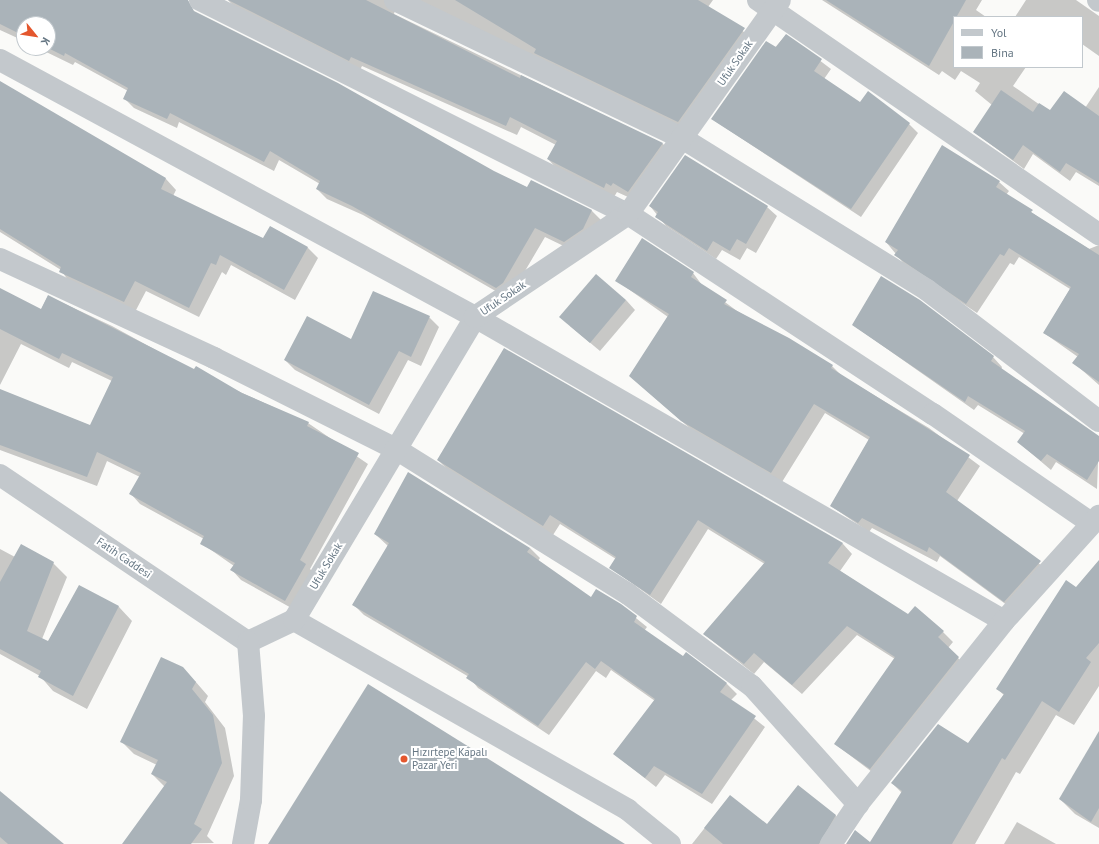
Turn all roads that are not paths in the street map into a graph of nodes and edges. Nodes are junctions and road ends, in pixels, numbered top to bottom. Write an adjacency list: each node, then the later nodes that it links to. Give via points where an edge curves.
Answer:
1 (200, 0): 6 (street)
2 (396, 0): 5 (street)
3 (770, 3): 5 (street, Ufuk Sokak); 7 (street)
4 (0, 60): 9 (street)
5 (682, 138): 6 (street, Ufuk Sokak); 10 (street, via 927,290)
6 (628, 214): 9 (street, Ufuk Sokak); 13 (street)
7 (1099, 234)
8 (0, 260): 11 (street, via 214,358)
9 (475, 317): 11 (street, Ufuk Sokak); 15 (street)
10 (1099, 421)
11 (396, 449): 14 (street, Ufuk Sokak); 17 (street, via 628,594 752,686)
12 (0, 475): 16 (street, Fatih Caddesi)
13 (1095, 519): 15 (street)
14 (294, 620): 16 (street); 19 (street, via 628,810)
15 (1004, 621): 17 (street)
16 (248, 642): 18 (street, via 254,716 251,800)
17 (858, 804): 20 (street)
18 (243, 844)
19 (670, 844)
20 (832, 844)

